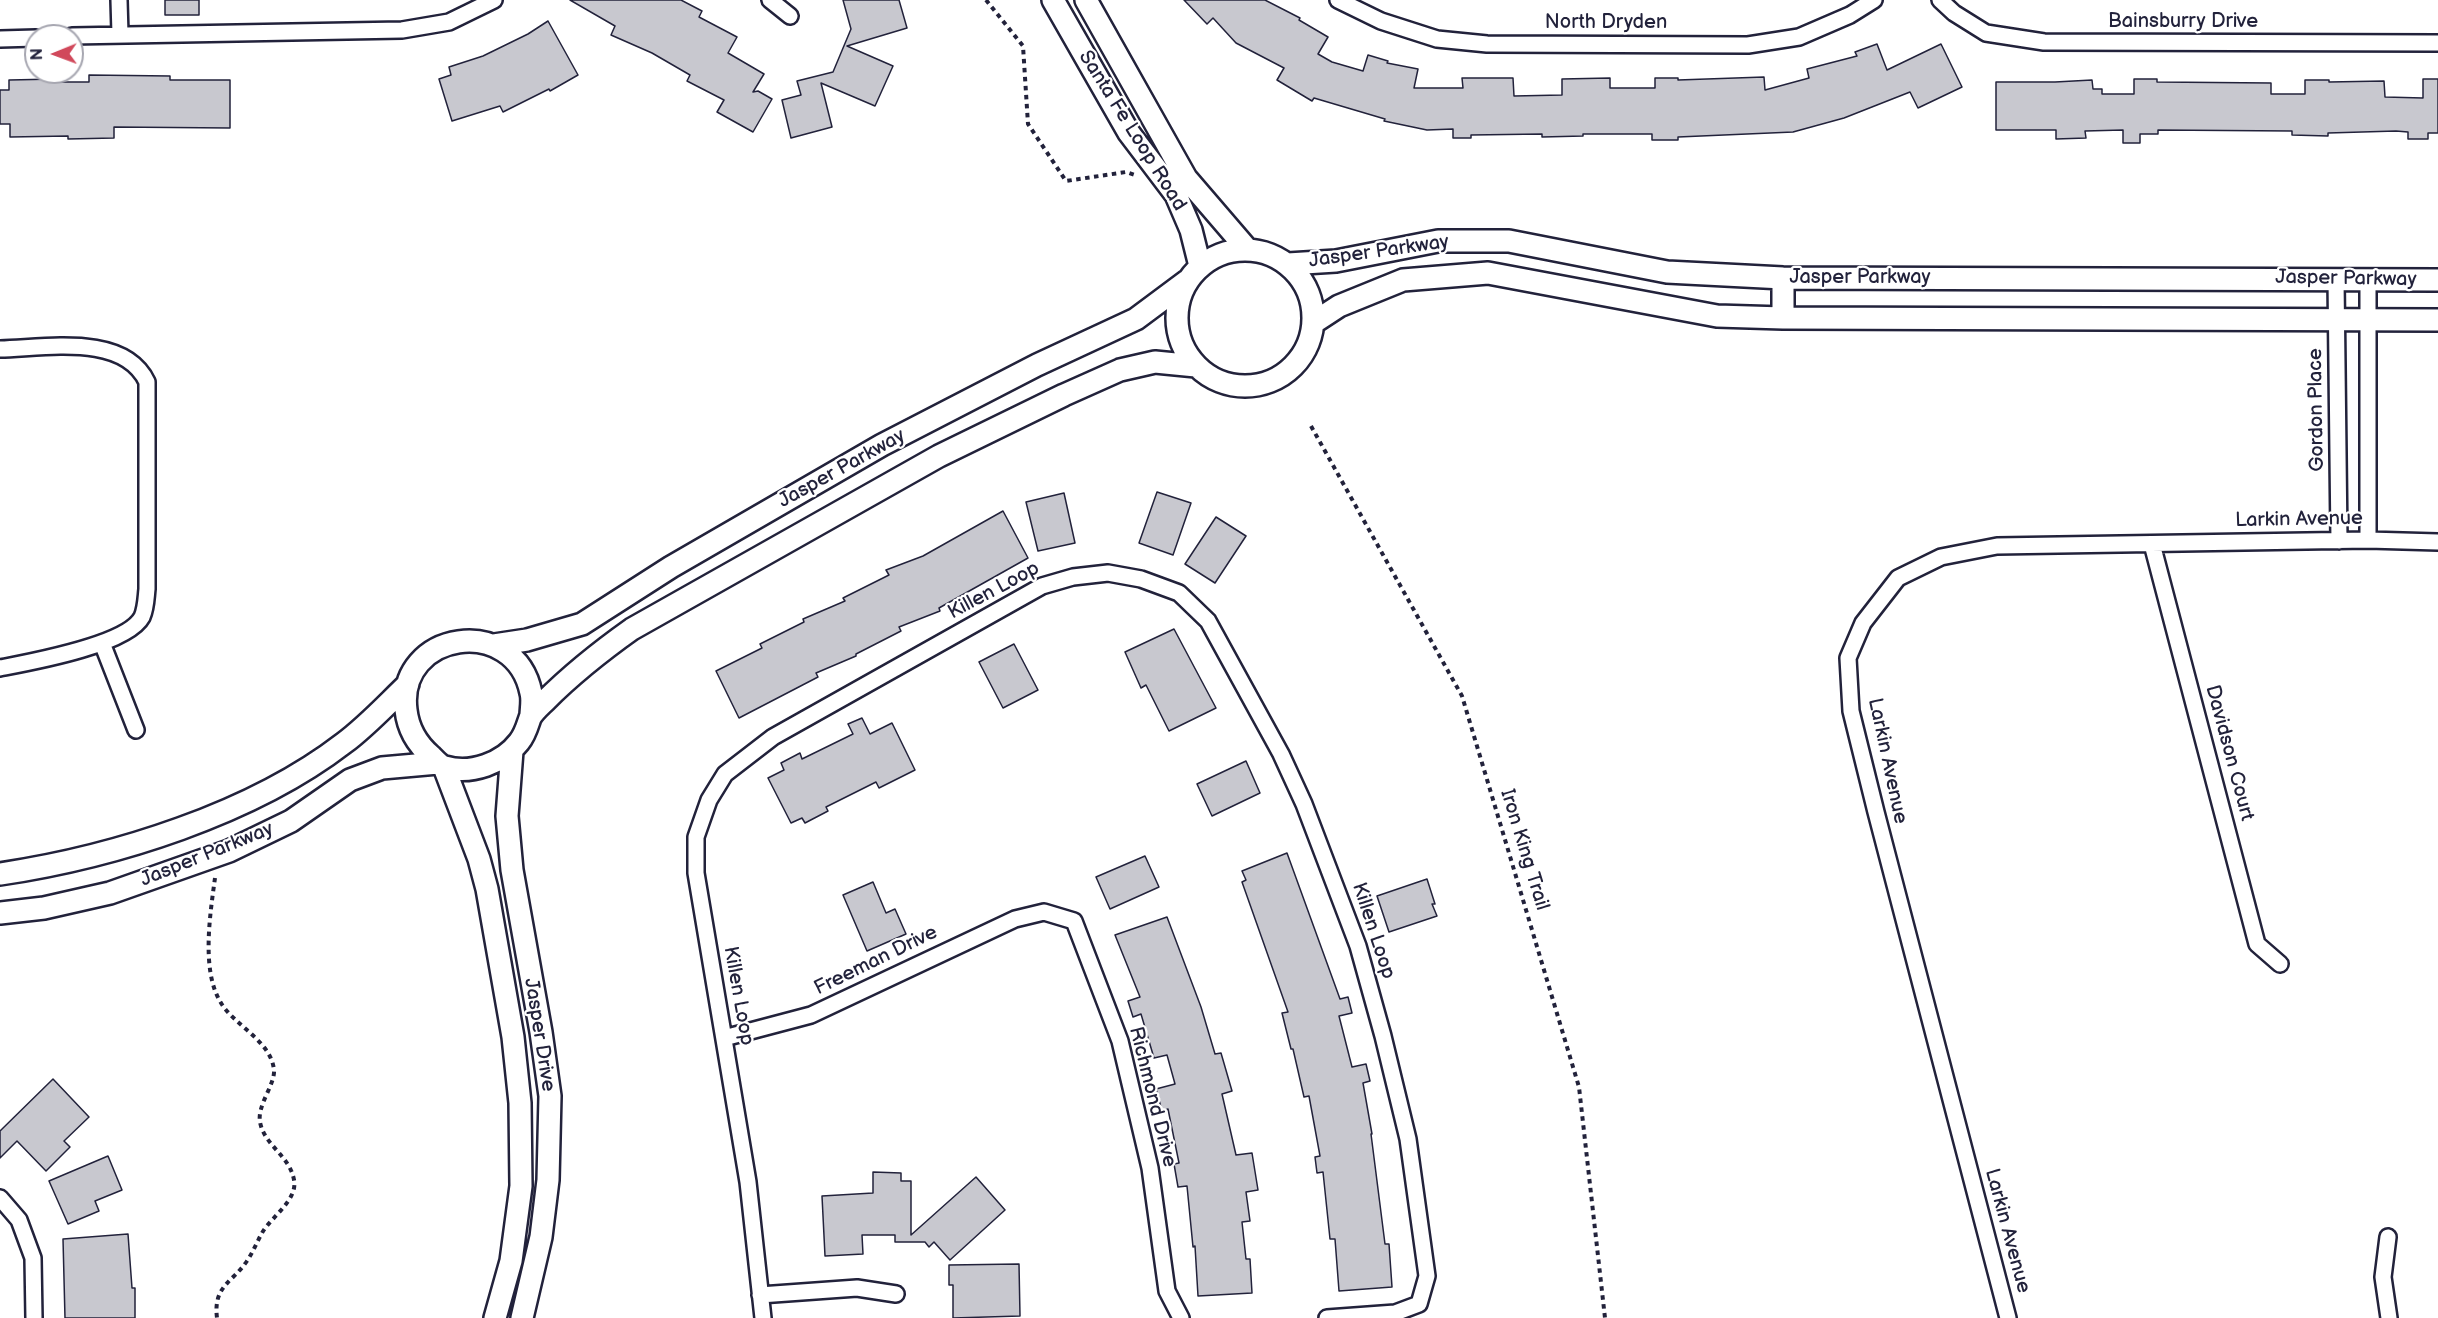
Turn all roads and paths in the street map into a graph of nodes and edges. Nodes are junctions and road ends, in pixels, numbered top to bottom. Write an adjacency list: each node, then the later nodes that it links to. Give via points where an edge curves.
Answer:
1 (119, 0): 11 (street)
2 (494, 0): 11 (street, via 449,22 402,30)
3 (770, 0): 10 (street)
4 (986, 0): 16 (path, via 1023,46 1028,124 1066,181 1126,172)
5 (1053, 0): 19 (main road, Santa Fe Loop Road, via 1129,133 1176,195 1191,230)
6 (1086, 0): 17 (main road, Santa Fe Loop Road, via 1186,178)
7 (1338, 0): 8 (street, North Dryden, via 1381,21 1437,39 1487,44 1748,45 1799,37)
8 (1874, 0)
9 (1941, 0): 15 (street, Bainsburry Drive, via 1986,33 2044,42)
10 (789, 16)
11 (120, 34): 12 (street)
12 (84, 36)
13 (24, 38): 14 (street)
14 (0, 39)
15 (2438, 43)
16 (1137, 176)
17 (1247, 249): 18 (main road); 19 (main road, via 1214,256)
18 (1288, 264): 20 (main road, Jasper Parkway, via 1336,261 1438,241 1509,241 1667,272); 28 (main road, via 1303,281 1311,301)
19 (1194, 273): 30 (main road, via 1178,302 1177,325 1183,347); 37 (main road, Jasper Parkway, via 1136,319 882,445 671,567 582,624)
20 (1783, 278): 21 (main road, Jasper Parkway); 24 (main road)
21 (2336, 279): 22 (main road, Jasper Parkway); 25 (street, Gordon Place)
22 (2368, 280): 23 (main road, Jasper Parkway); 26 (street)
23 (2438, 280)
24 (1783, 318): 25 (main road, Jasper Parkway); 28 (main road, Jasper Parkway, via 1717,316 1488,273 1403,280 1339,306)
25 (2337, 320): 26 (main road, Jasper Parkway); 33 (street, Gordon Place)
26 (2368, 320): 27 (main road, Jasper Parkway); 32 (street)
27 (2438, 320)
28 (1313, 324): 30 (main road, via 1308,345 1296,364 1279,378 1258,386 1214,380)
29 (0, 348): 36 (street, via 108,350 132,362 147,382 145,606 134,626)
30 (1196, 366): 40 (main road, Jasper Parkway, via 1155,362 1120,370 939,456 633,629 589,659)
31 (1311, 426): 61 (path, Iron King Trail, via 1462,696 1579,1087)
32 (2368, 540): 33 (street, Larkin Avenue); 34 (street, Larkin Avenue)
33 (2339, 541): 35 (street, Larkin Avenue)
34 (2438, 542)
35 (2152, 544): 48 (street, Davidson Court, via 2257,944); 62 (street, Larkin Avenue, via 1997,546 1941,557 1898,578 1863,623 1848,658 1851,711)
36 (102, 643): 38 (street); 41 (street)
37 (494, 645): 39 (main road, via 477,640 443,645 416,668); 40 (main road, via 512,657 525,674 532,694)
38 (0, 668)
39 (408, 684): 43 (main road, via 407,720 415,738); 44 (main road, Jasper Parkway, via 344,743 272,789 204,820 108,852)
40 (531, 716): 42 (main road)
41 (136, 730)
42 (512, 751): 43 (main road, via 478,768); 57 (main road, Jasper Drive, via 507,816 512,870 550,1096 548,1180 541,1238)
43 (441, 765): 47 (main road, Jasper Parkway, via 382,768 350,780 291,821 229,851 110,893); 56 (main road, Jasper Drive, via 487,889 513,1037 520,1103 521,1186 511,1262)
44 (0, 874)
45 (215, 878): 55 (path, via 209,970 220,1003 268,1052 274,1071 259,1122 268,1140 288,1162 295,1182 289,1198 263,1230 246,1262 221,1288)
46 (1044, 912): 49 (street, Freeman Drive, via 1015,919 811,1015); 59 (street, Richmond Drive, via 1074,921 1120,1041 1150,1168 1167,1291)
47 (0, 913)
48 (2280, 964)
49 (724, 1038): 53 (street, Killen Loop, via 748,1182); 60 (street, Killen Loop, via 696,873 696,837 709,800 725,774 773,737 1042,586 1073,576 1108,573 1141,579 1179,593 1208,621 1304,804 1358,946 1408,1139 1427,1276 1419,1304 1395,1313)
50 (0, 1198): 54 (street, via 19,1220 33,1258)
51 (2388, 1237): 63 (street, via 2383,1277)
52 (896, 1294): 53 (street, via 857,1288)
53 (760, 1295): 58 (street, Killen Loop)
54 (34, 1318)
55 (217, 1318)
56 (495, 1318)
57 (522, 1318)
58 (763, 1318)
59 (1181, 1318)
60 (1327, 1318)
61 (1605, 1318)
62 (2008, 1318)
63 (2389, 1318)

